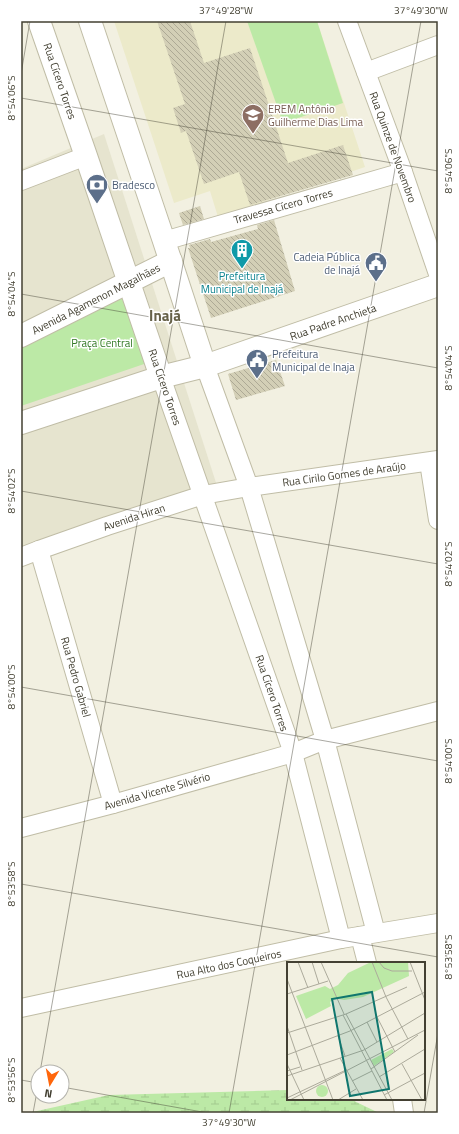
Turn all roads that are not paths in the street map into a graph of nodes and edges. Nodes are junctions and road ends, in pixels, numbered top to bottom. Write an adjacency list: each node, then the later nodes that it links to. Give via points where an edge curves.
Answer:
1 (39, 21): 6 (street, Rua Cícero Torres)
2 (90, 21): 9 (street)
3 (347, 21): 5 (street, Rua Quinze de Novembro)
4 (438, 45): 5 (street)
5 (366, 72): 7 (street, Rua Quinze de Novembro)
6 (86, 156): 8 (street); 12 (street, Rua Cícero Torres)
7 (403, 172): 9 (street, Travessa Cícero Torres); 11 (street, Rua Quinze de Novembro)
8 (21, 181)
9 (164, 241): 10 (street)
10 (171, 261): 12 (street, Avenida Agamenon Magalhães); 15 (street)
11 (438, 274)
12 (129, 282): 14 (street, Avenida Agamenon Magalhães); 16 (street, Rua Cícero Torres)
13 (438, 285): 15 (street, Rua Padre Anchieta)
14 (21, 336)
15 (205, 366): 16 (street); 19 (street)
16 (161, 377): 17 (street); 20 (street, Rua Cícero Torres)
17 (21, 423)
18 (433, 461): 19 (street, Rua Cirilo Gomes de Araújo); 21 (street)
19 (249, 487): 20 (street, Avenida Hiran); 25 (street)
20 (203, 495): 22 (street, Avenida Hiran); 26 (street, Rua Cícero Torres)
21 (438, 520)
22 (38, 550): 23 (street, Avenida Hiran); 27 (street, Rua Pedro Gabriel)
23 (21, 557)
24 (438, 711): 25 (street, Avenida Vicente Silvério)
25 (325, 740): 26 (street, Avenida Vicente Silvério); 30 (street)
26 (293, 753): 27 (street, Avenida Vicente Silvério); 31 (street, Rua Cícero Torres)
27 (113, 804): 28 (street, Avenida Vicente Silvério)
28 (21, 828)
29 (438, 923): 30 (street, Rua Alto dos Coqueiros)
30 (368, 935): 31 (street, Rua Alto dos Coqueiros); 32 (street)
31 (341, 940): 33 (street, Rua Alto dos Coqueiros)
32 (367, 962)
33 (21, 1008)
34 (402, 1100): 35 (street)
35 (404, 1113)

